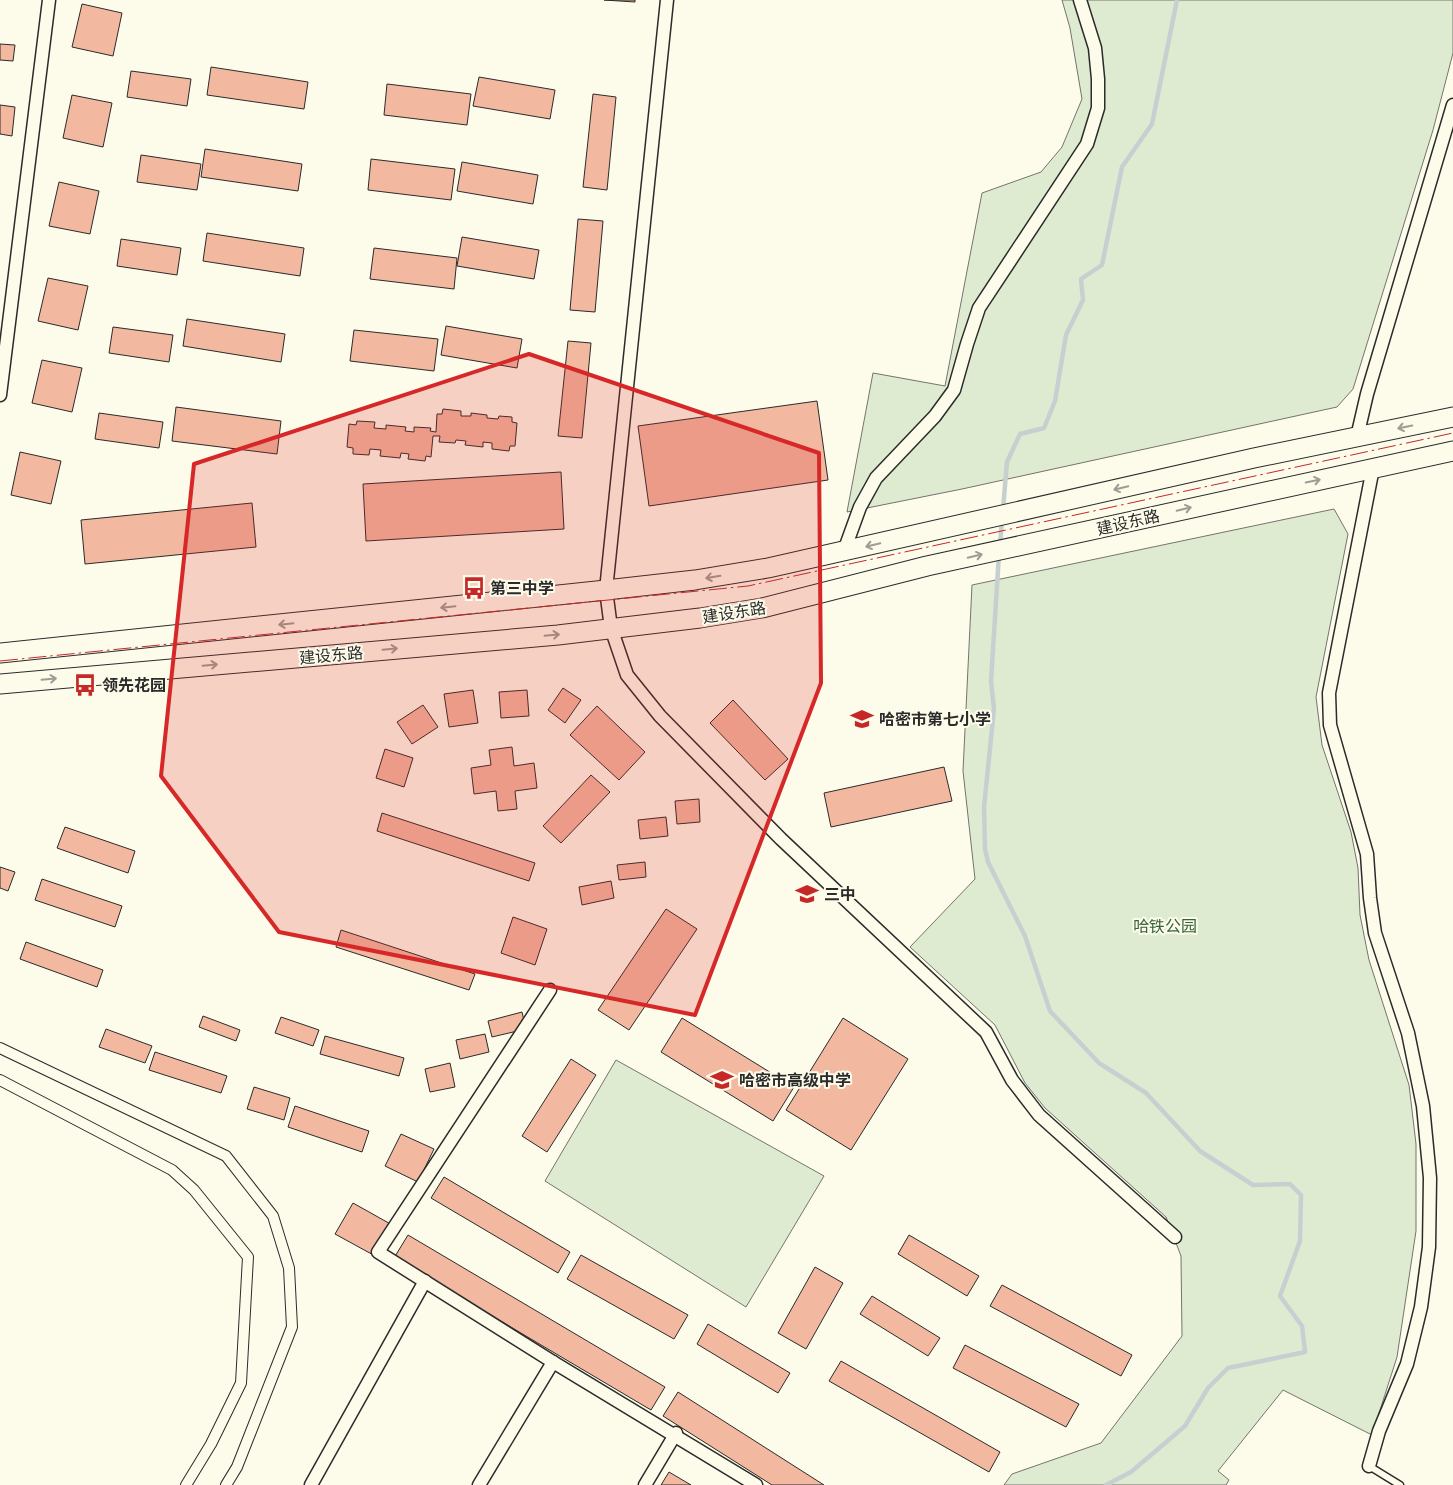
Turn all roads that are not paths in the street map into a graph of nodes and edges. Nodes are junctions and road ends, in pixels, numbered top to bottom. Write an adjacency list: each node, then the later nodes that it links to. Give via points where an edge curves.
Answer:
1 (49, 0): 5 (street)
2 (667, 0): 11 (street)
3 (1080, 0): 10 (street, via 1095,48 1098,79 1098,108 1088,144 979,308 954,390 935,416 876,478 860,507)
4 (1453, 105): 7 (street, via 1367,394)
5 (0, 395)
6 (1453, 417): 7 (main road, one-way to 7)
7 (1358, 437): 10 (main road, one-way to 10)
8 (1453, 452): 9 (main road, 建设东路)
9 (1373, 468): 12 (main road, 建设东路, one-way to 9, via 762,608 927,566); 22 (street, via 1329,693 1330,725 1367,854 1375,933 1410,1042 1423,1106 1430,1188 1429,1247 1421,1307 1407,1364 1379,1431)
10 (844, 551): 11 (main road, one-way to 11, via 695,580)
11 (606, 590): 12 (street); 13 (main road, one-way to 13)
12 (611, 628): 14 (main road, 建设东路, one-way to 12); 18 (street, via 627,675 660,716 781,839 986,1032 1012,1080 1039,1115)
13 (0, 653)
14 (0, 684)
15 (550, 990): 19 (street, via 378,1252)
16 (0, 1048): 24 (street, via 226,1156 273,1216 289,1268 292,1327 237,1467)
17 (0, 1080): 23 (street, via 172,1170 194,1190 248,1257 241,1383 211,1444)
18 (1175, 1237)
19 (425, 1281): 20 (street); 25 (street)
20 (553, 1362): 26 (street); 28 (street)
21 (676, 1433): 27 (street)
22 (1369, 1466): 29 (lane)
23 (186, 1485)
24 (226, 1485)
25 (311, 1485)
26 (479, 1485)
27 (645, 1485)
28 (756, 1485)
29 (1400, 1485)

